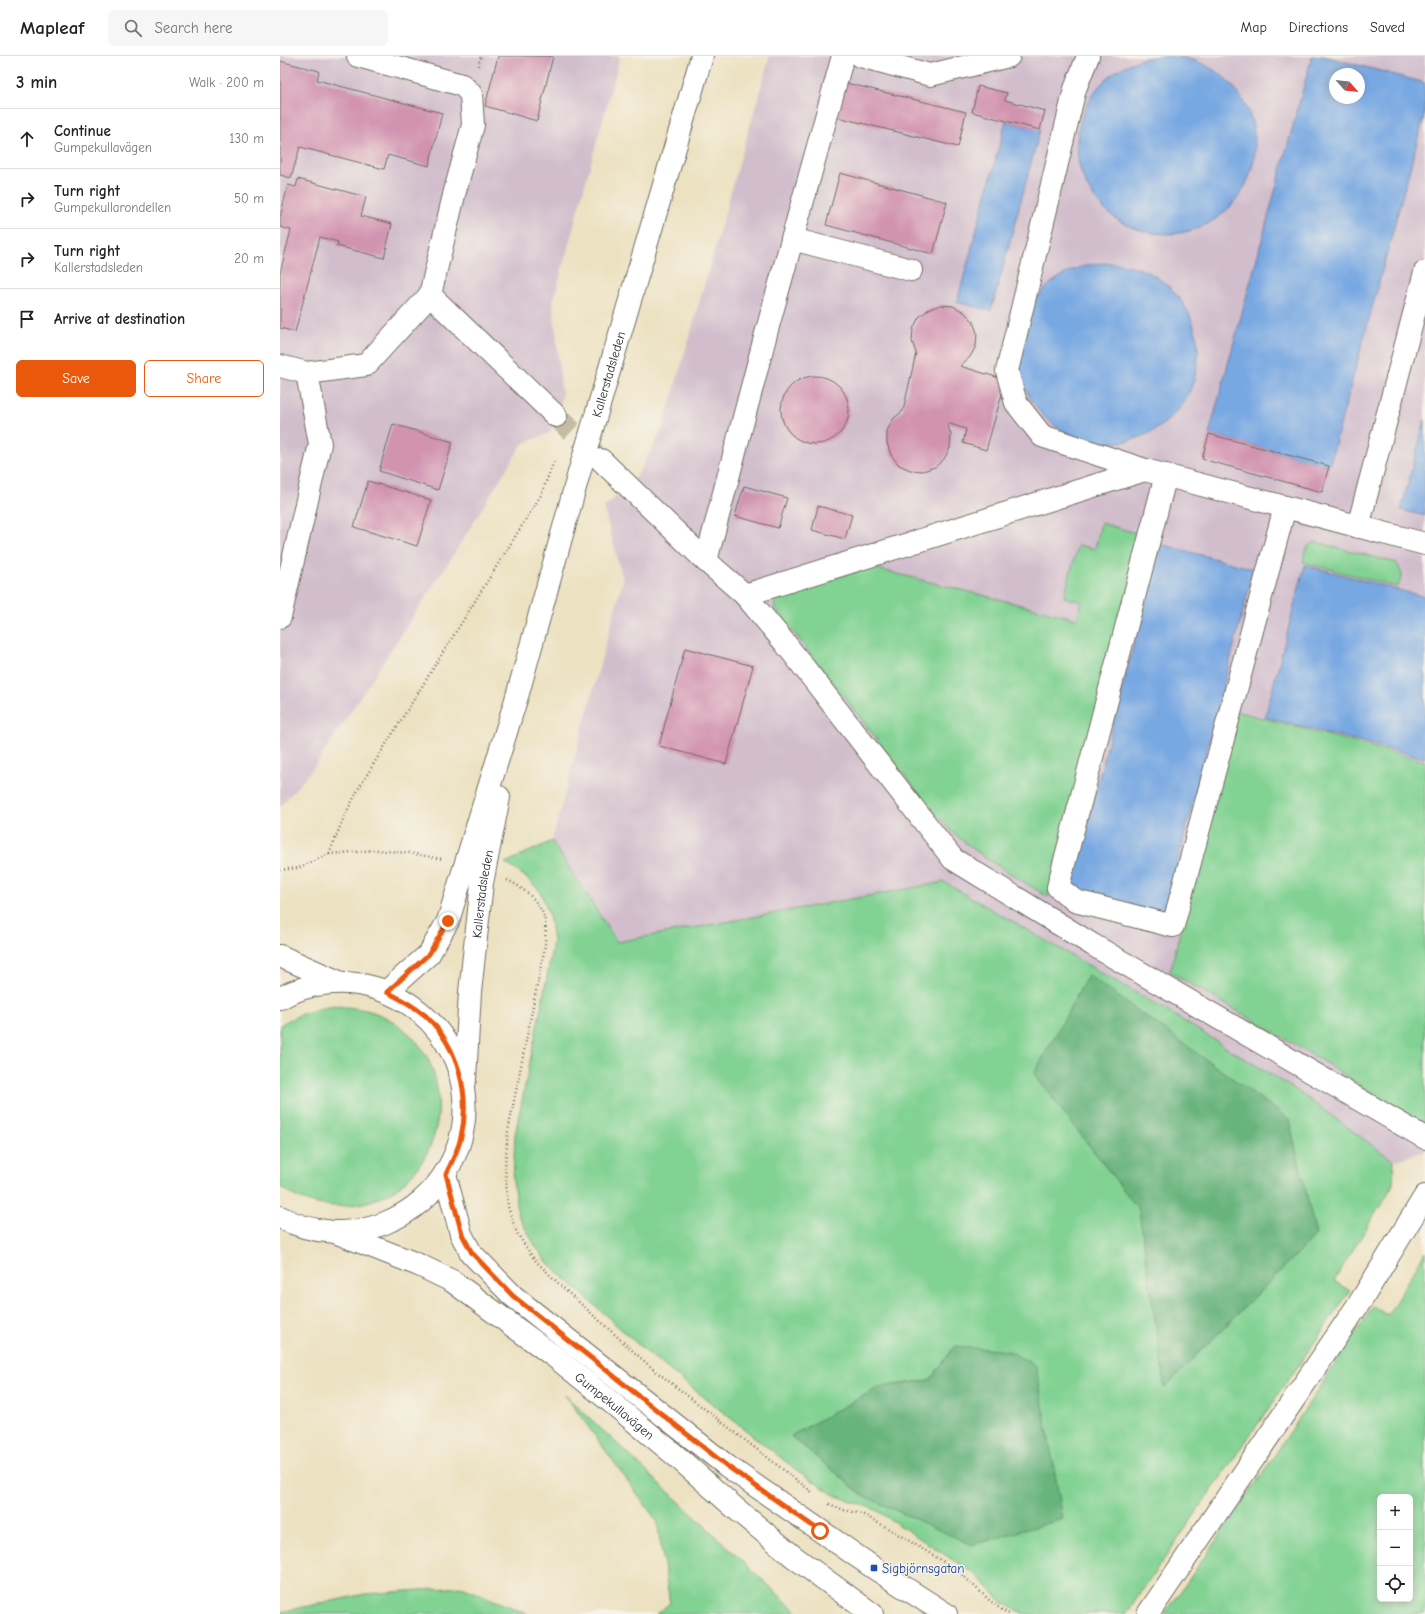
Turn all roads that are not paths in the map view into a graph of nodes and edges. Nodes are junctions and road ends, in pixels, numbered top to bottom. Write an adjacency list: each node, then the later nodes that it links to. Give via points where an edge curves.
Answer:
1 (358, 56): 10 (main road, via 462,85 471,94 473,125)
2 (702, 56): 23 (main road, Kallerstadsleden, via 579,474)
3 (842, 56): 7 (main road)
4 (860, 56): 5 (main road, via 930,75)
5 (1009, 56)
6 (1088, 56): 15 (main road, via 1075,89 1007,372 1016,403 1042,436)
7 (792, 240): 8 (main road); 20 (main road)
8 (911, 270)
9 (1425, 272): 18 (main road)
10 (430, 295): 12 (main road, via 366,365); 13 (main road)
11 (280, 366): 12 (main road)
12 (307, 373): 22 (main road, via 320,444)
13 (556, 416)
14 (601, 460): 20 (main road)
15 (1145, 470): 16 (main road); 21 (main road)
16 (1166, 475): 17 (main road); 17 (main road, via 1058,887 1075,901 1173,926)
17 (1285, 507): 18 (main road)
18 (1358, 526): 19 (main road)
19 (1425, 544)
20 (706, 561): 21 (main road)
21 (745, 595): 29 (main road, via 953,859 1093,945)
22 (280, 617)
23 (518, 693): 26 (main road, Kallerstadsleden, via 448,921 429,954); 28 (main road, Kallerstadsleden, via 482,883 470,992)
24 (280, 956): 25 (main road)
25 (339, 982): 26 (main road, via 364,984); 27 (main road, via 306,987)
26 (387, 992): 28 (main road, via 408,1002 426,1016 441,1034 453,1054)
27 (280, 998)
28 (464, 1098): 30 (main road, via 461,1137)
29 (1425, 1138)
30 (446, 1174): 34 (main road, via 416,1206 398,1218 356,1231); 37 (main road, Gumpekullavägen, via 462,1234 472,1253 513,1296 727,1466 874,1568)
31 (1425, 1196): 38 (main road, via 1362,1299)
32 (280, 1217): 33 (main road)
33 (302, 1226): 34 (main road); 35 (main road)
34 (335, 1232): 36 (main road, Gumpekullavägen, via 419,1265 458,1286 555,1357 794,1557)
35 (280, 1234)
36 (872, 1614)
37 (946, 1614)
38 (1148, 1614)

